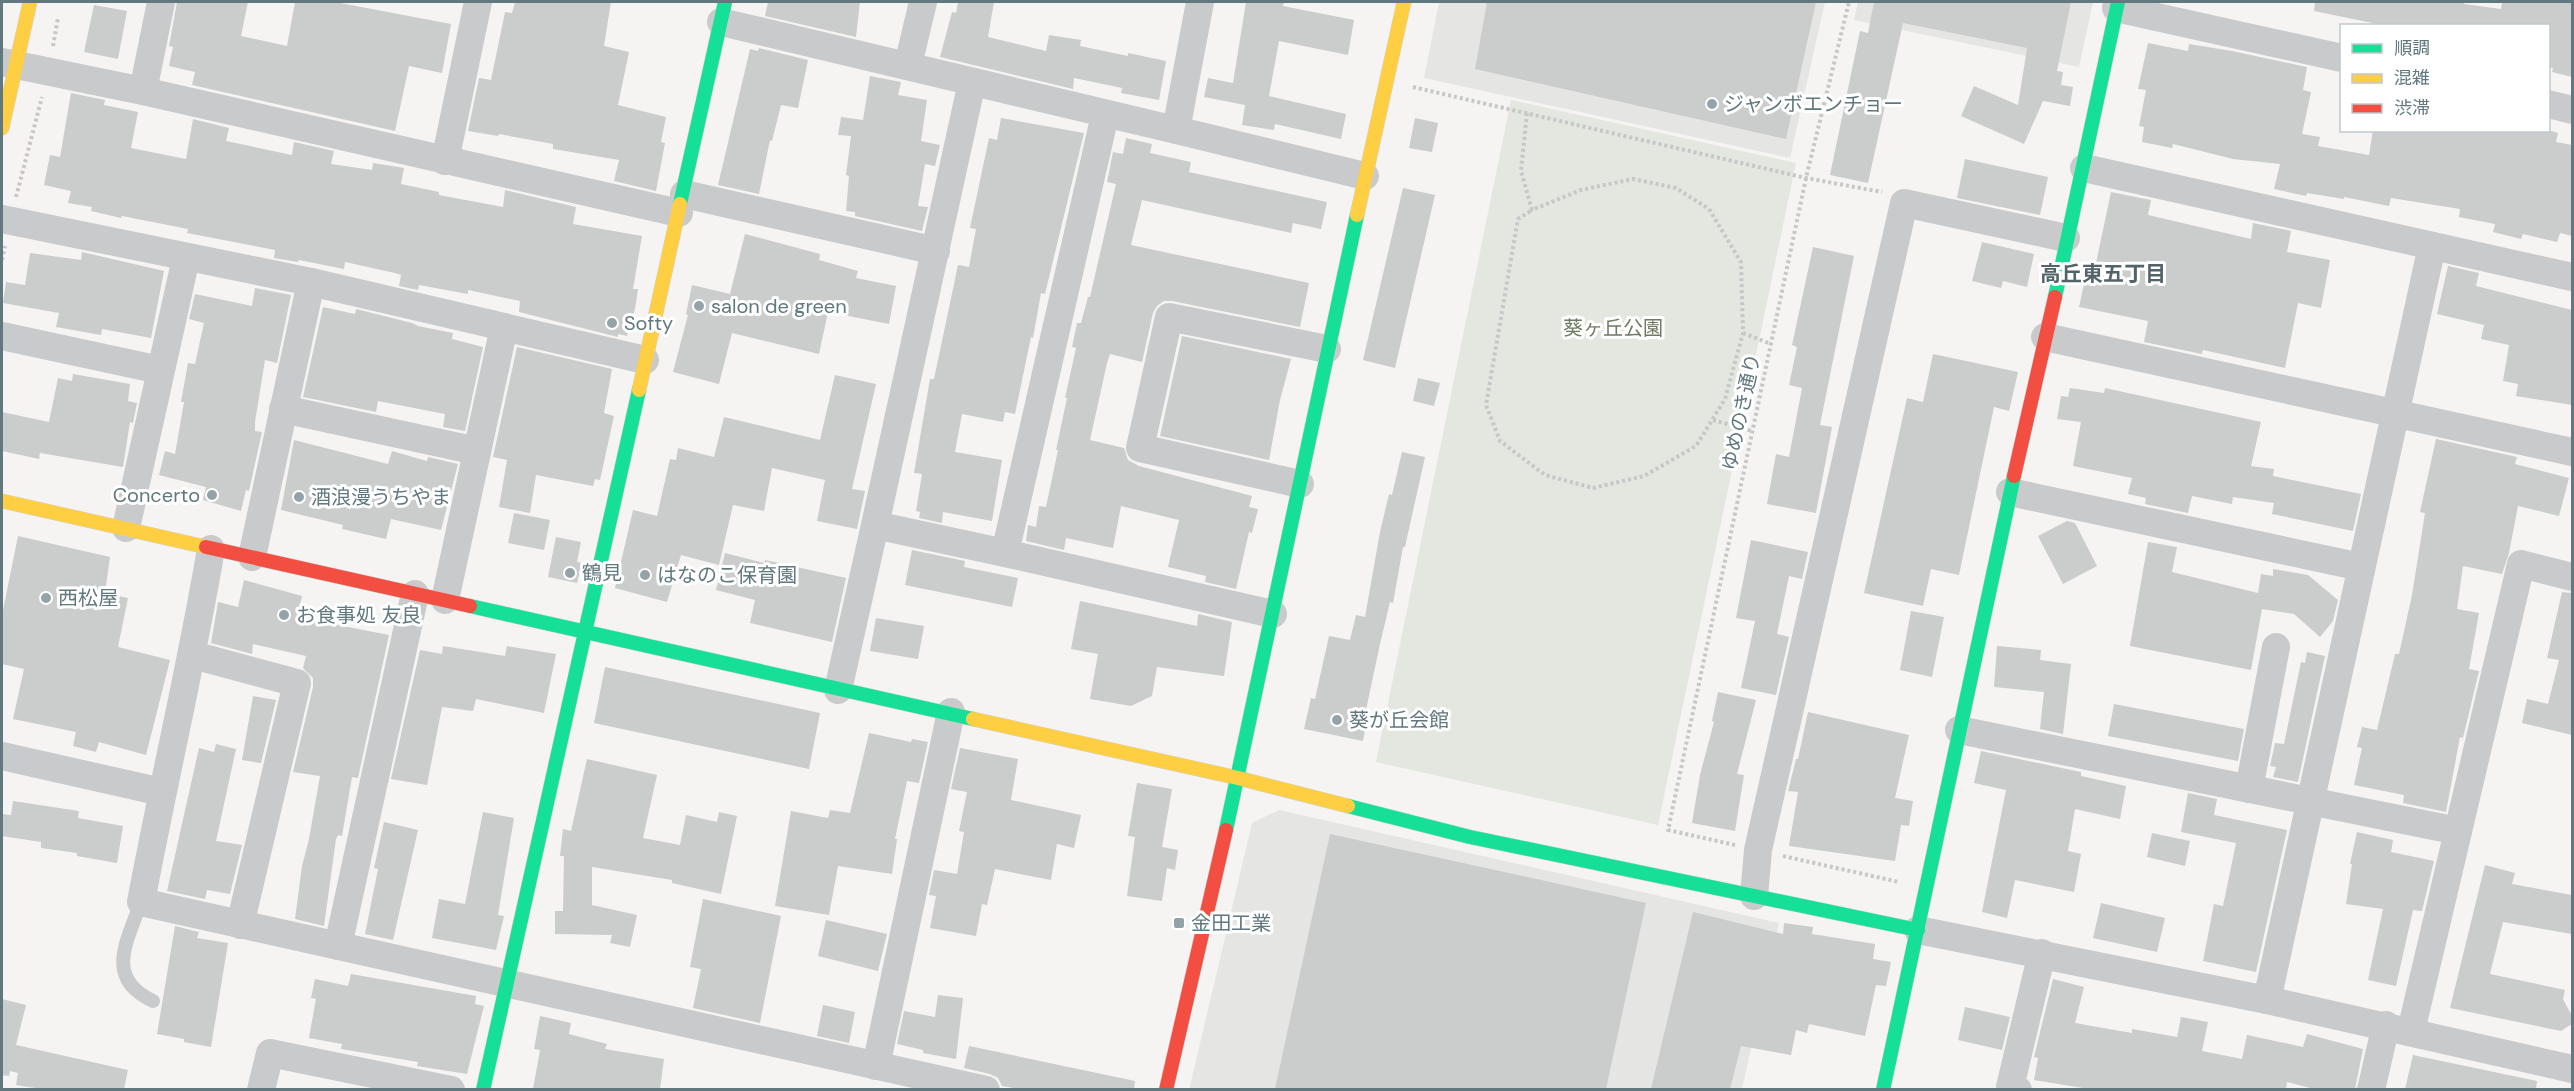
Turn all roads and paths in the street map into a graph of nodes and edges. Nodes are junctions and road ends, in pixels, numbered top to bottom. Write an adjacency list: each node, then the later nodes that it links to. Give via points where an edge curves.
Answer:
1 (30, 2): 11 (street)
2 (161, 2): 15 (street)
3 (478, 2): 22 (street)
4 (923, 2): 12 (street)
5 (1200, 2): 21 (street)
6 (1404, 2): 24 (street)
7 (1850, 2): 25 (path, ゆめのき通り)
8 (2117, 5): 10 (street); 23 (street)
9 (723, 12): 12 (street); 27 (street)
10 (2340, 58)
11 (9, 63): 15 (street); 20 (street)
12 (908, 65): 13 (street)
13 (972, 82): 19 (street); 32 (street)
14 (1413, 87): 18 (path)
15 (143, 91): 22 (street)
16 (2550, 104): 17 (street)
17 (2572, 110)
18 (1527, 113): 25 (path); 28 (path, via 1521,171)
19 (1105, 115): 21 (street); 56 (street)
20 (2, 128)
21 (1176, 130): 24 (street)
22 (446, 161): 27 (street)
23 (2084, 168): 30 (street); 31 (street)
24 (1365, 176): 41 (street)
25 (1806, 178): 26 (path, via 1890,194); 40 (path, ゆめのき通り)
26 (1904, 203): 30 (street); 76 (street, via 1758,850)
27 (682, 204): 32 (street); 42 (street)
28 (1532, 210): 37 (path, via 1581,190 1633,179 1676,188 1709,209 1741,262); 46 (path, via 1518,219 1486,405 1500,441 1545,475 1593,488 1644,476 1696,446)
29 (2, 219): 33 (street)
30 (2066, 238): 39 (street)
31 (2432, 246): 34 (street); 45 (street)
32 (936, 251): 53 (street)
33 (186, 258): 35 (street); 43 (street)
34 (2572, 277)
35 (311, 282): 36 (street); 44 (street)
36 (504, 327): 42 (street); 48 (street)
37 (1743, 333): 40 (path); 46 (path, via 1725,399)
38 (2, 336): 43 (street)
39 (2045, 337): 45 (street); 51 (street)
40 (1771, 344): 47 (path, ゆめのき通り)
41 (1327, 349): 50 (street); 50 (street, via 1169,317 1140,448)
42 (645, 360): 63 (street)
43 (160, 370): 54 (street)
44 (283, 409): 48 (street); 57 (street)
45 (2395, 415): 49 (street); 58 (street)
46 (1712, 420): 47 (path)
47 (1752, 431): 74 (path, ゆめのき通り)
48 (477, 452): 61 (street)
49 (2572, 452)
50 (1300, 484): 62 (street)
51 (2010, 492): 58 (street); 68 (street)
52 (2, 501): 54 (street)
53 (874, 525): 56 (street); 66 (street)
54 (126, 528): 55 (street)
55 (211, 549): 57 (street); 65 (street)
56 (1005, 553): 62 (street)
57 (252, 557): 60 (street)
58 (2361, 567): 73 (street)
59 (2572, 577): 75 (street, via 2521,564)
60 (415, 594): 61 (street); 80 (street)
61 (445, 600): 63 (street)
62 (1273, 614): 70 (street)
63 (586, 632): 66 (street); 82 (street)
64 (2276, 647): 71 (street)
65 (193, 655): 72 (street); 78 (street, via 297,683)
66 (838, 690): 67 (street)
67 (951, 712): 70 (street); 86 (street)
68 (1959, 730): 71 (street); 79 (street)
69 (2, 756): 72 (street)
70 (1238, 778): 76 (street, via 1470,837); 92 (street)
71 (2249, 789): 73 (street)
72 (162, 792): 77 (street)
73 (2309, 801): 75 (street); 83 (street)
74 (1668, 831)
75 (2458, 831): 85 (street)
76 (1754, 896): 79 (street)
77 (141, 902): 78 (street); 84 (lane, via 122,965 127,984)
78 (240, 925): 80 (street)
79 (1918, 930): 81 (street); 93 (street)
80 (338, 945): 82 (street)
81 (2042, 953): 83 (street); 94 (street, via 2010,1088)
82 (508, 984): 86 (street); 90 (street)
83 (2267, 1000): 85 (street)
84 (153, 1001)
85 (2398, 1028): 87 (street); 95 (street)
86 (876, 1066): 91 (street)
87 (2572, 1069)
88 (261, 1089): 89 (street, via 270,1053)
89 (451, 1089)
90 (483, 1089)
91 (986, 1089)
92 (1166, 1089)
93 (1883, 1089)
94 (2018, 1089)
95 (2371, 1089)

